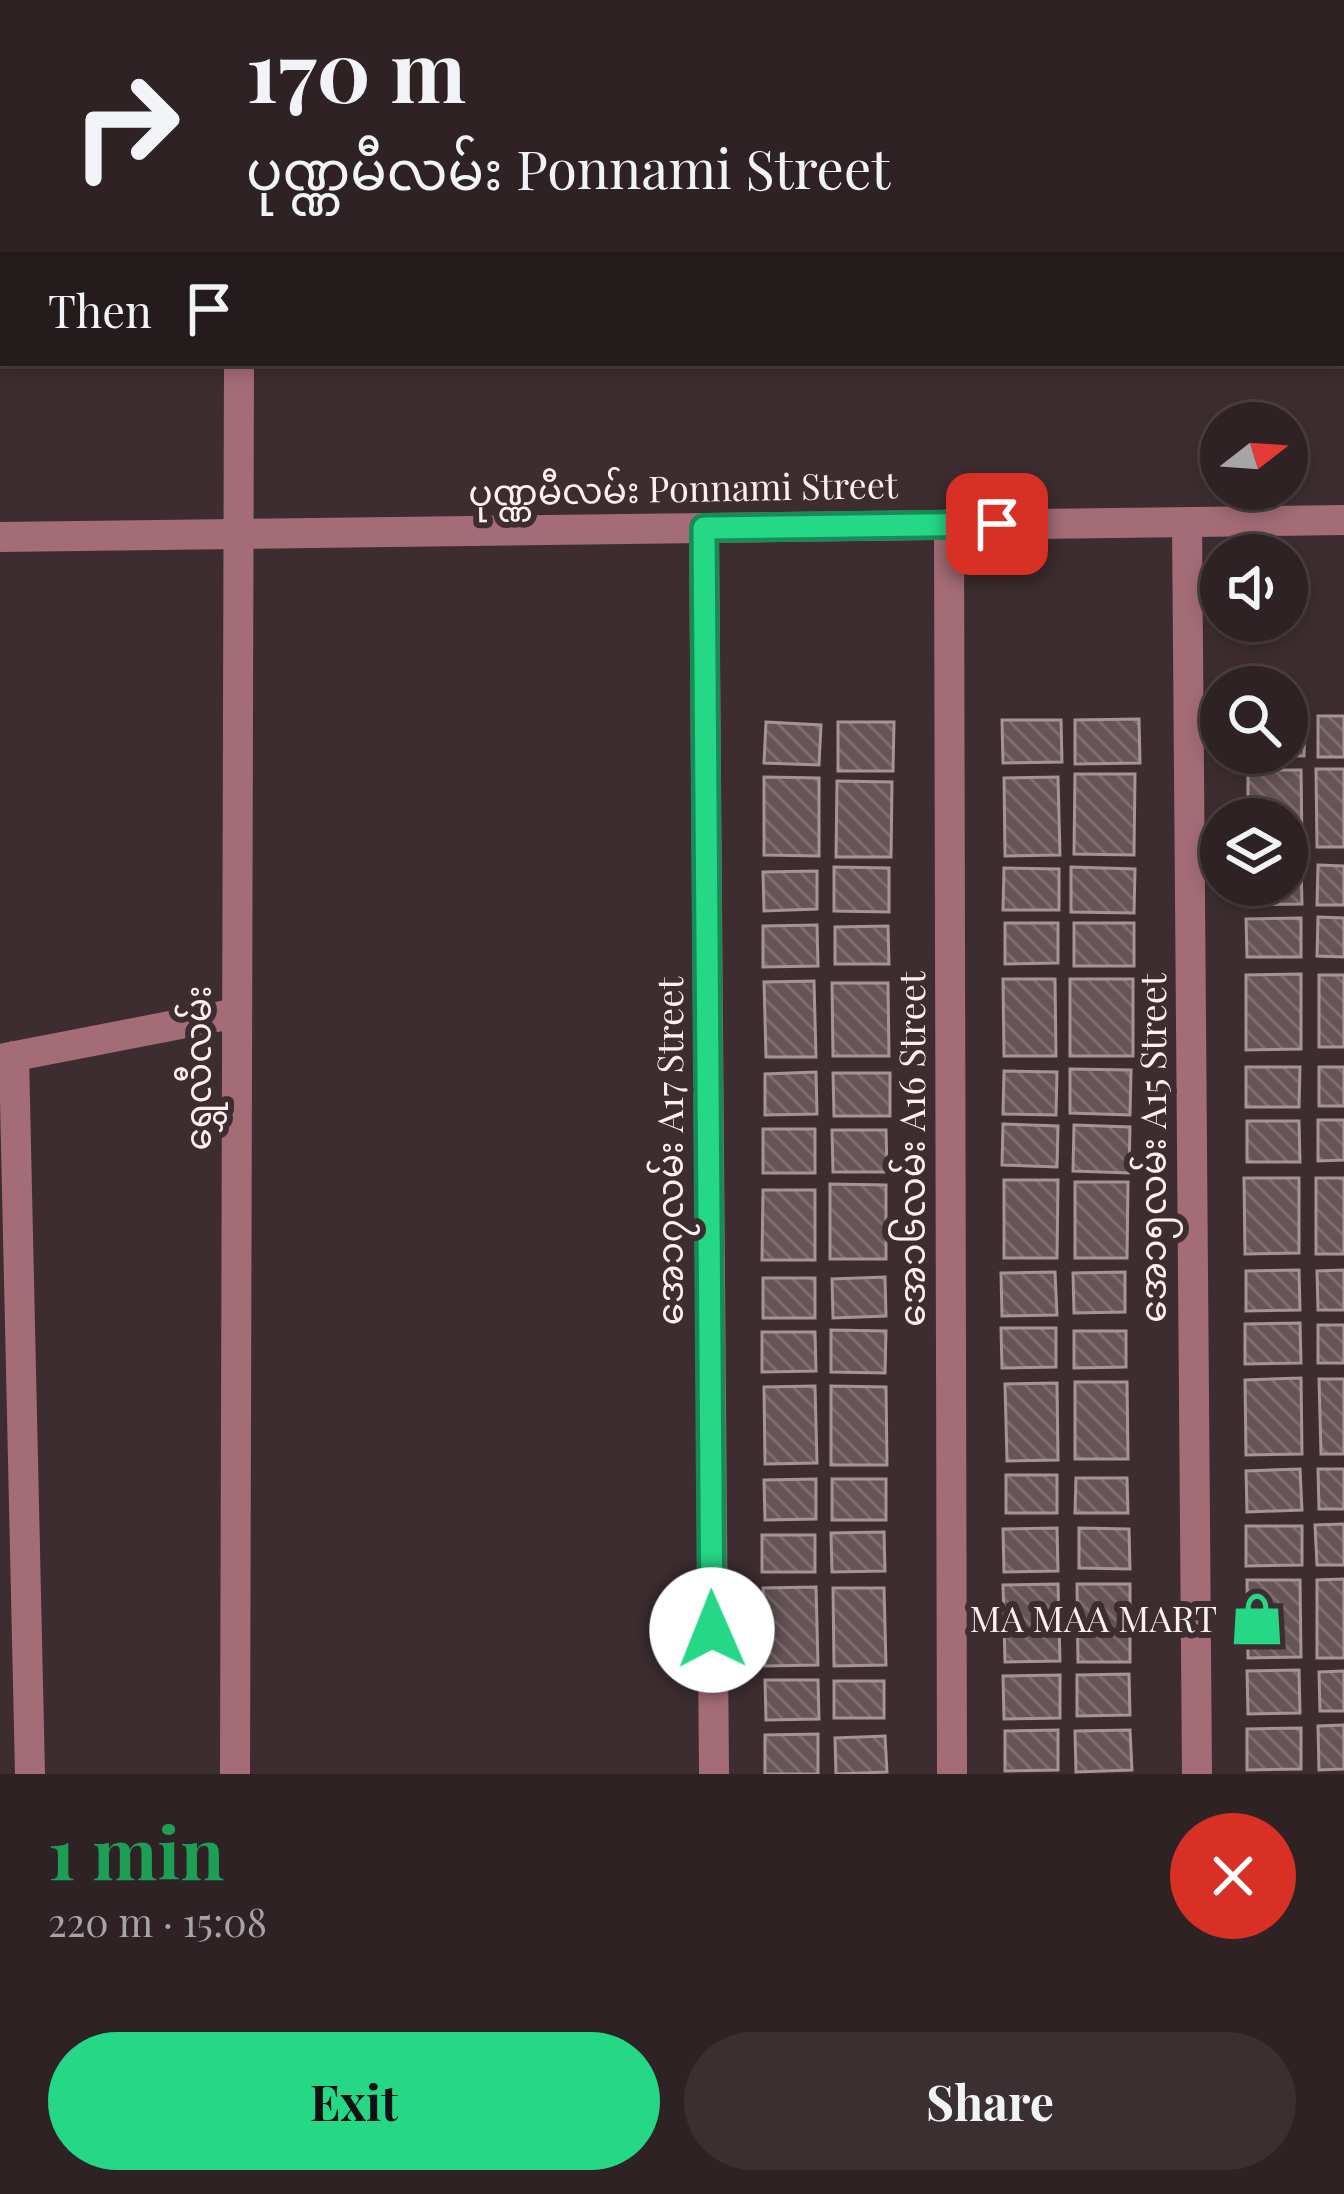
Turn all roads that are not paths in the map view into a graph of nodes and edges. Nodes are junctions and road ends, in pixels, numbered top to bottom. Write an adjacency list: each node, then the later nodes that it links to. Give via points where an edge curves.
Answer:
1 (239, 366): 6 (street, ရွှေလီလမ်း)
2 (1344, 520): 3 (street, ပုဏ္ဏမီလမ်း Ponnami Street)
3 (1187, 522): 4 (street, ပုဏ္ဏမီလမ်း Ponnami Street); 14 (street, အေ၁၅လမ်း A15 Street)
4 (950, 524): 5 (street, ပုဏ္ဏမီလမ်း Ponnami Street); 13 (street, အေ၁၆လမ်း A16 Street)
5 (704, 528): 6 (street, ပုဏ္ဏမီလမ်း Ponnami Street); 12 (street, အေ၁၇လမ်း A17 Street)
6 (239, 533): 7 (street, ပုဏ္ဏမီလမ်း Ponnami Street); 8 (street, ရွှေလီလမ်း)
7 (0, 536)
8 (237, 1013): 9 (street); 11 (street, ရွှေလီလမ်း)
9 (7, 1057): 10 (street)
10 (30, 1774)
11 (235, 1774)
12 (713, 1774)
13 (952, 1774)
14 (1196, 1774)

